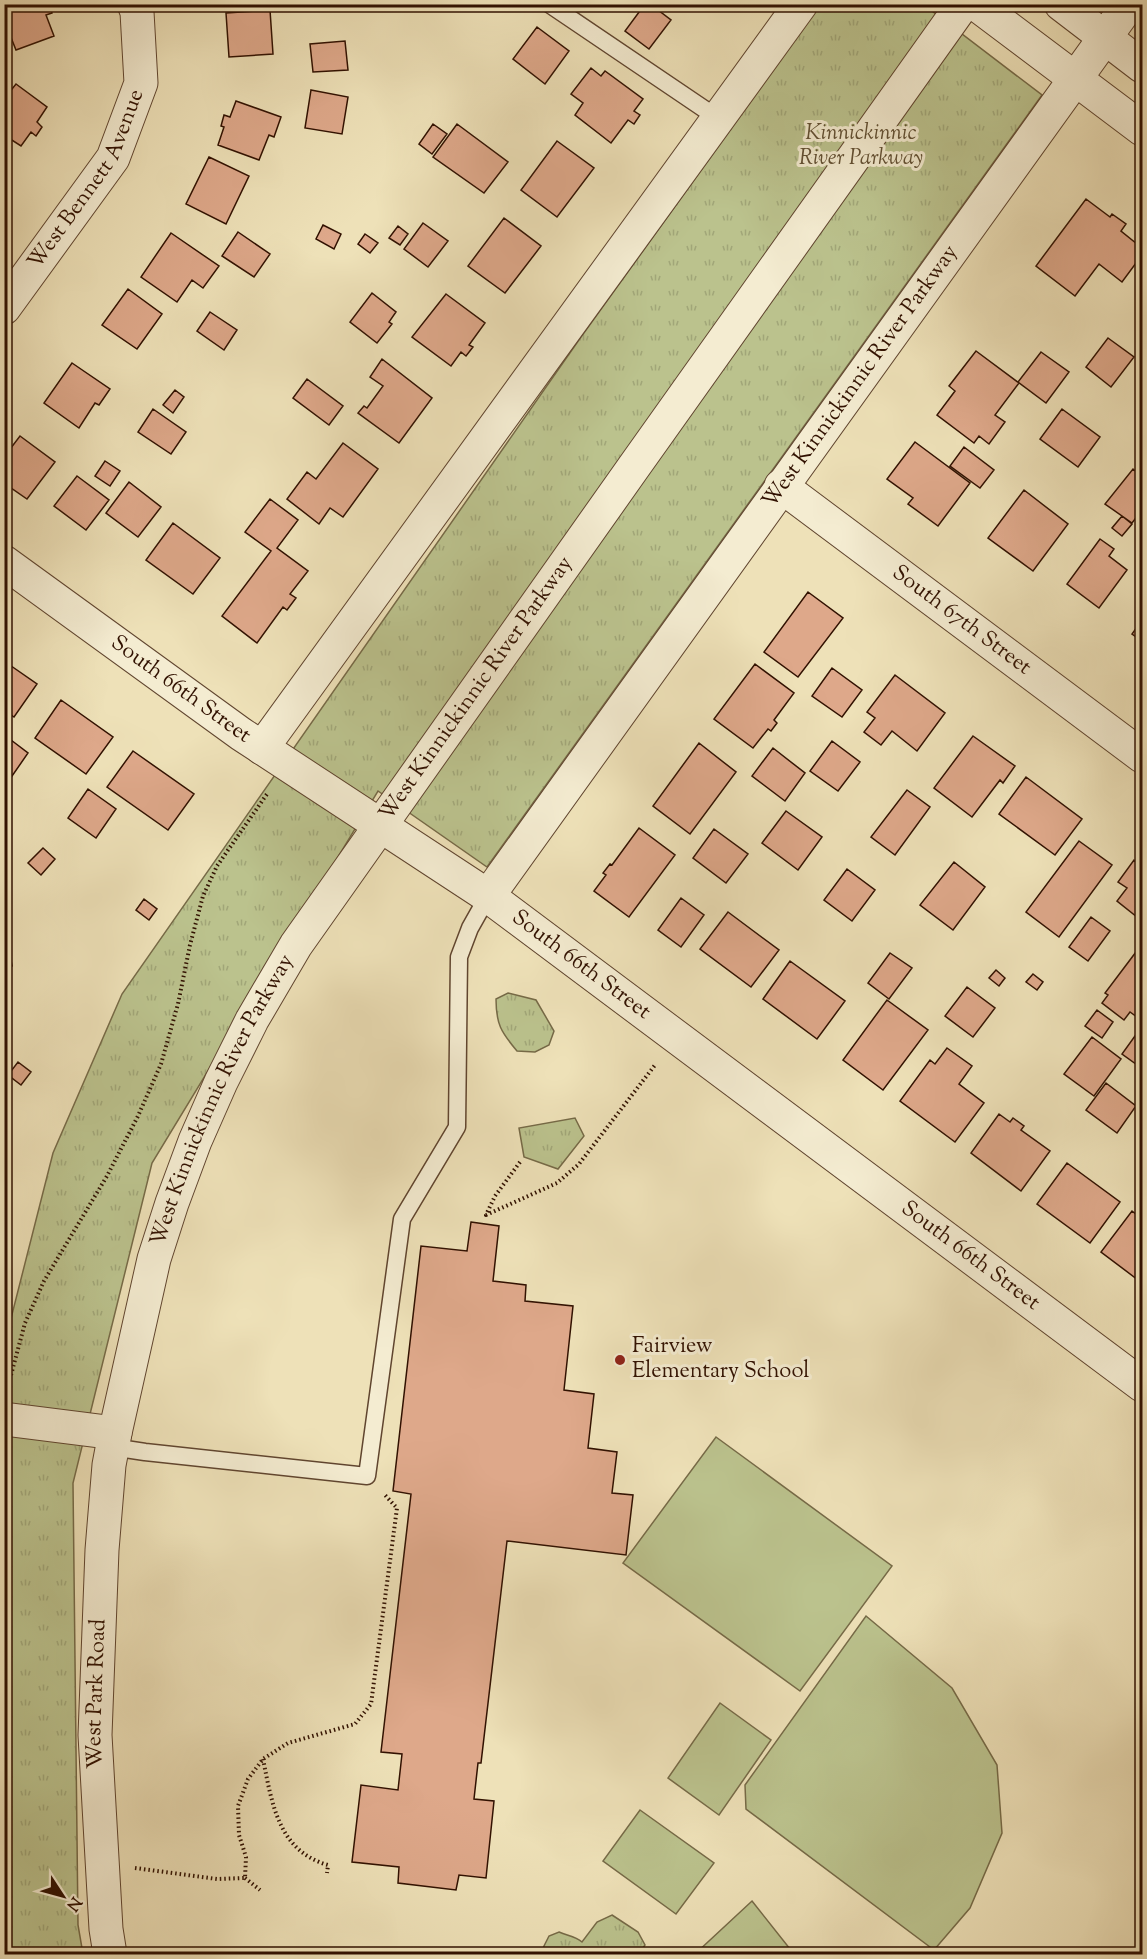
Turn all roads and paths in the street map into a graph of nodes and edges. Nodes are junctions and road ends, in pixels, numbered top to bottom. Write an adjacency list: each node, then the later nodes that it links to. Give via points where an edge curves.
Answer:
1 (134, 4): 13 (street, West Bennett Avenue, via 141,83 113,158)
2 (549, 4): 11 (lane)
3 (801, 4): 11 (street)
4 (963, 4): 19 (street, West Kinnickinnic River Parkway)
5 (976, 4): 10 (street)
6 (1061, 4): 8 (street)
7 (1129, 4): 8 (street, West Kinnickinnic River Parkway)
8 (1105, 37): 9 (street); 10 (street, West Kinnickinnic River Parkway)
9 (1143, 66)
10 (1075, 78): 12 (street); 14 (street, West Kinnickinnic River Parkway)
11 (719, 119): 16 (street)
12 (1143, 129)
13 (4, 308)
14 (782, 486): 17 (street, South 67th Street); 20 (street, West Kinnickinnic River Parkway)
15 (4, 562): 16 (street, South 66th Street)
16 (262, 748): 19 (street, South 66th Street)
17 (1143, 756)
18 (267, 794): 23 (path, via 217,866 203,896 161,1064 107,1176 44,1281 25,1323)
19 (380, 825): 20 (street, South 66th Street); 26 (street, West Kinnickinnic River Parkway, via 296,945 252,1020 195,1141 154,1259)
20 (488, 896): 24 (street, South 66th Street); 27 (lane, via 459,957 457,1127 402,1219)
21 (655, 1065): 22 (path, via 579,1164 557,1183 486,1215)
22 (520, 1162)
23 (11, 1375)
24 (1143, 1385)
25 (4, 1419): 26 (street)
26 (114, 1440): 27 (lane, via 145,1452); 33 (street, West Park Road, via 102,1550 95,1735)
27 (367, 1476): 28 (path, via 397,1508 371,1704 355,1724 288,1743)
28 (263, 1759): 30 (path, via 276,1816 287,1836 301,1853 328,1865); 31 (path, via 248,1779 238,1806 239,1835 246,1857)
29 (134, 1868): 31 (path, via 217,1879)
30 (327, 1873)
31 (245, 1878): 32 (path)
32 (260, 1890)
33 (110, 1954)

